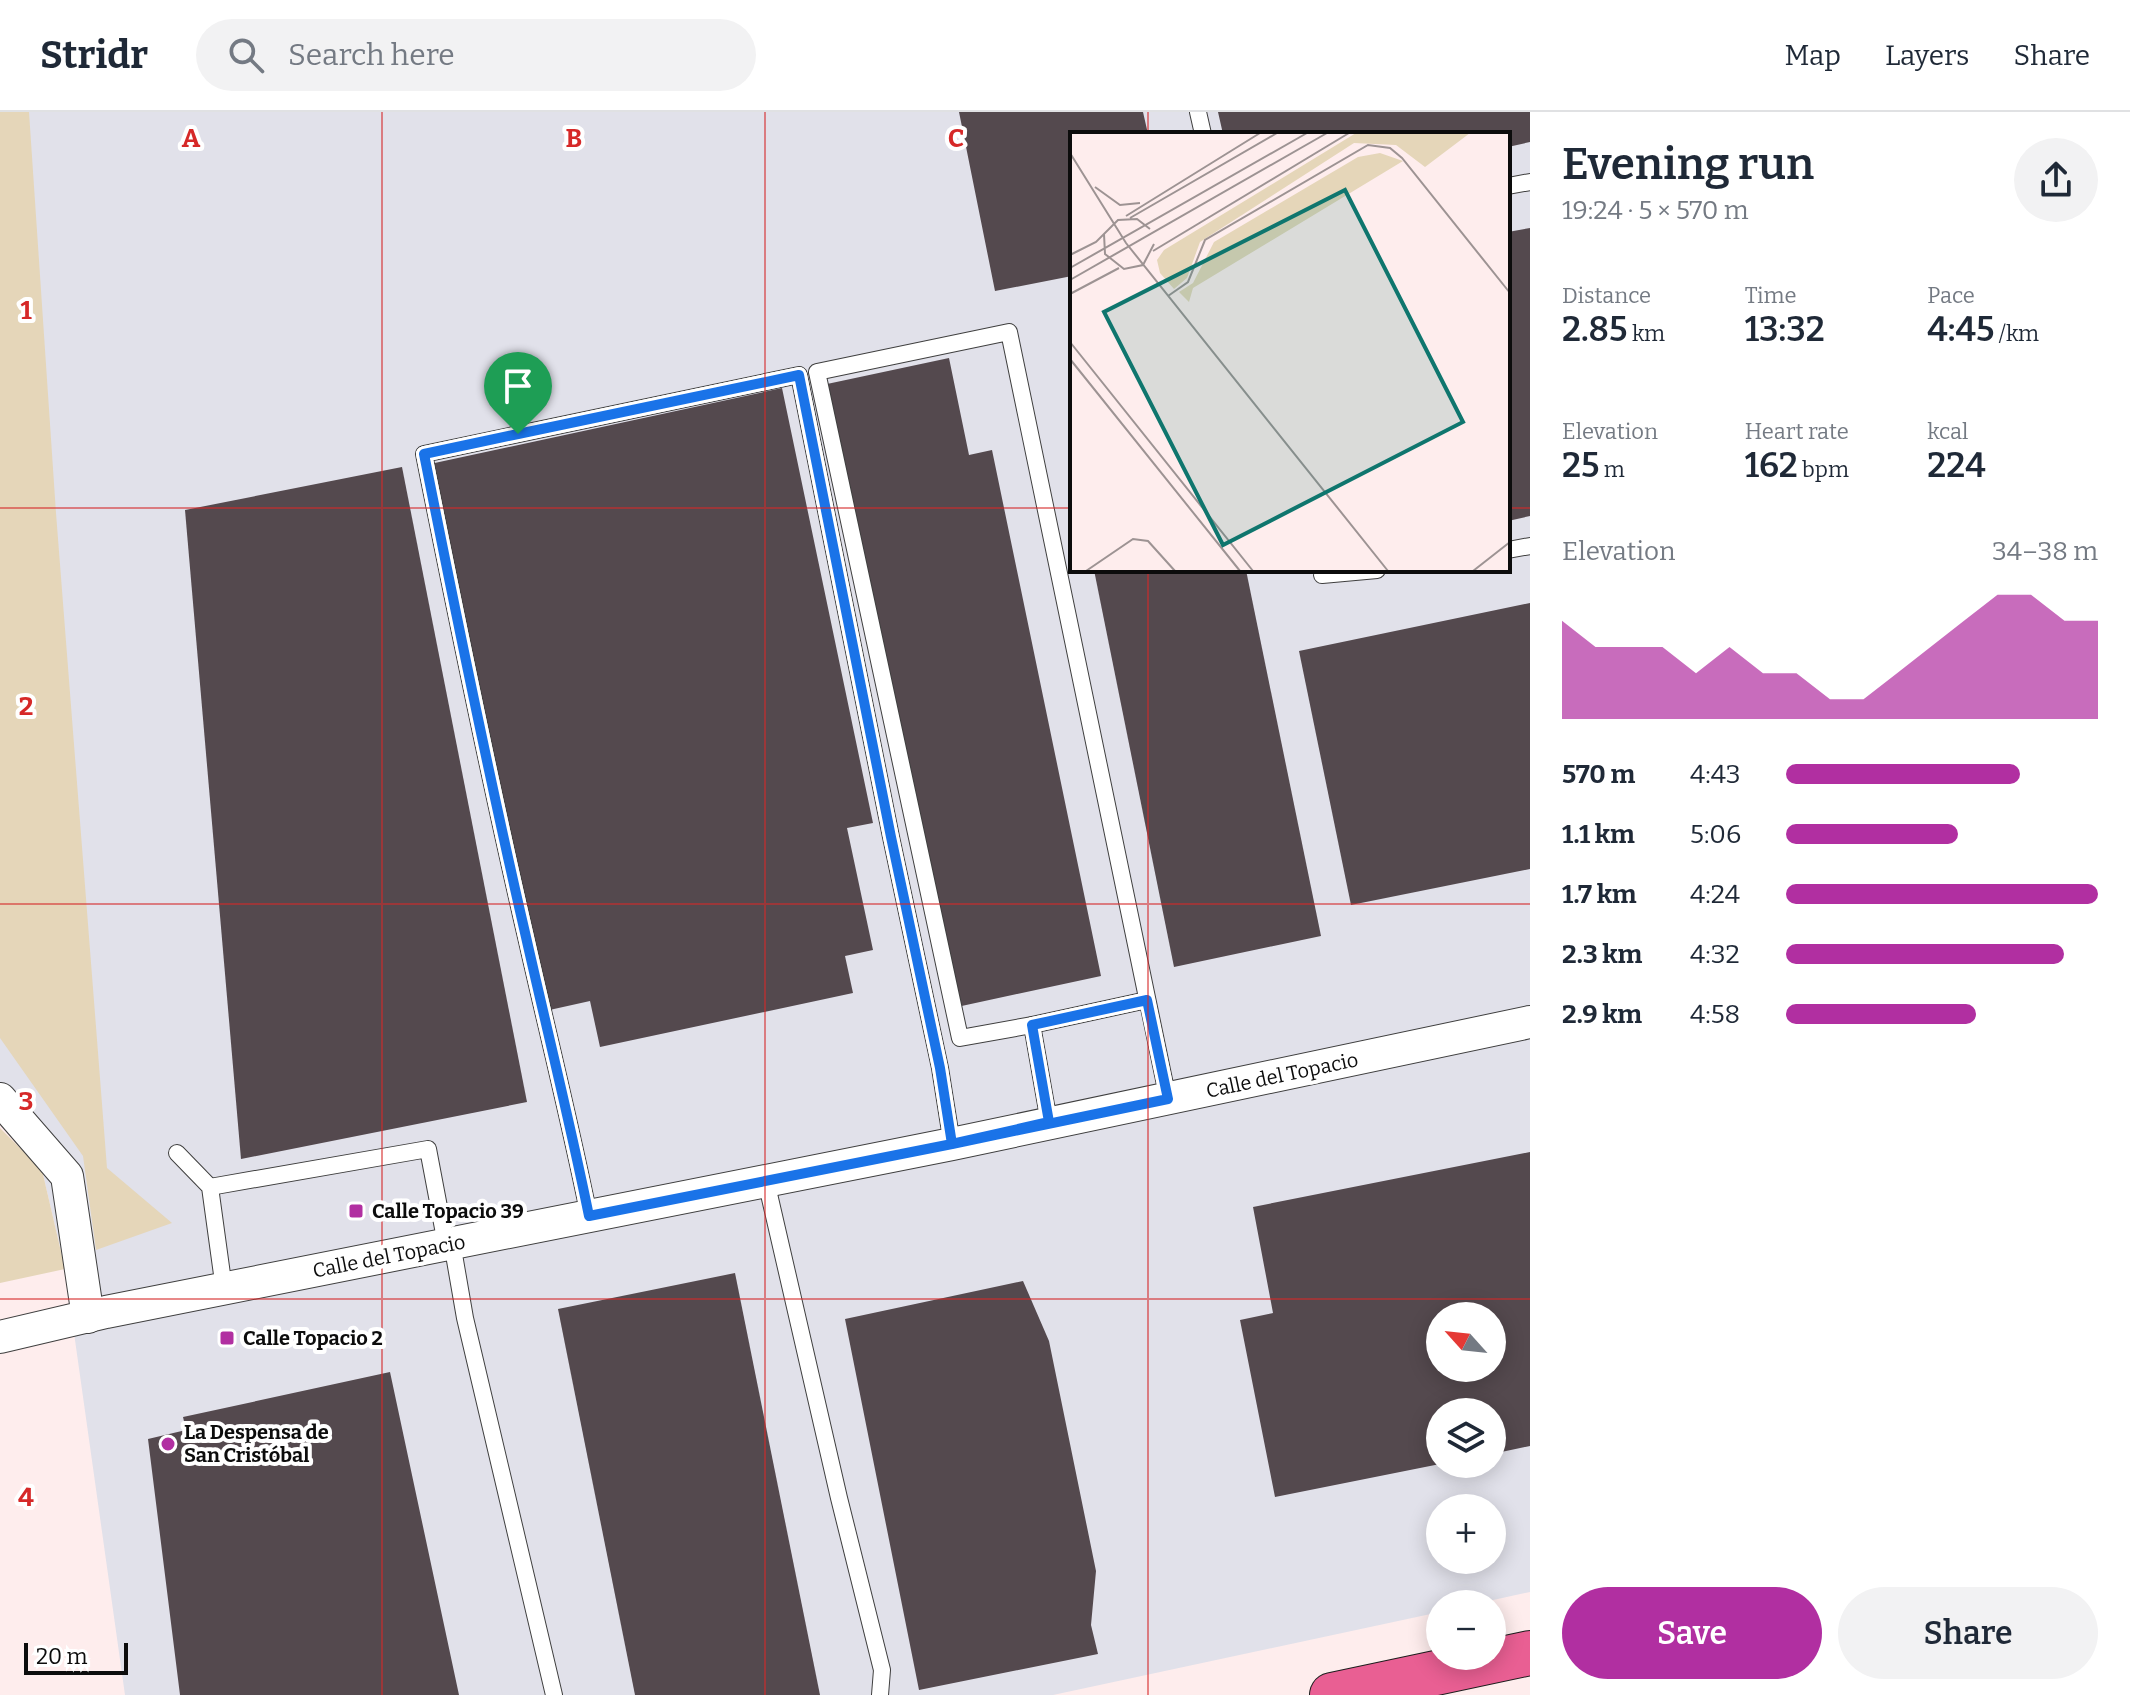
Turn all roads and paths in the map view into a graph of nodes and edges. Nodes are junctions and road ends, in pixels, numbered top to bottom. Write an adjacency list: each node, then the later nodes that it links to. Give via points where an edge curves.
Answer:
1 (1198, 112): 2 (lane)
2 (1203, 132)
3 (1530, 182): 4 (lane)
4 (1510, 186)
5 (1530, 546): 6 (lane)
6 (1510, 550)
7 (1355, 572): 8 (lane)
8 (1322, 575)
9 (1147, 1000): 11 (lane); 11 (lane, via 1009,332 817,372 960,1038); 13 (lane)
10 (1530, 1022): 13 (street, Calle del Topacio)
11 (1032, 1025): 14 (lane)
12 (0, 1099): 22 (street, via 67,1176)
13 (1168, 1099): 14 (street, Calle del Topacio)
14 (1049, 1122): 15 (street, Calle del Topacio)
15 (952, 1144): 17 (street, Calle del Topacio); 19 (lane, via 799,375 424,454)
16 (177, 1153): 18 (lane)
17 (766, 1181): 19 (street, Calle del Topacio); 26 (lane, via 882,1670)
18 (210, 1187): 20 (lane, via 428,1149); 21 (lane)
19 (589, 1216): 20 (street, Calle del Topacio)
20 (449, 1243): 21 (street, Calle del Topacio); 25 (lane)
21 (224, 1289): 22 (street, Calle del Topacio)
22 (88, 1317): 23 (street, Calle del Topacio)
23 (0, 1337)
24 (1530, 1653): 27 (highway)
25 (554, 1695)
26 (880, 1695)
27 (1332, 1695)

